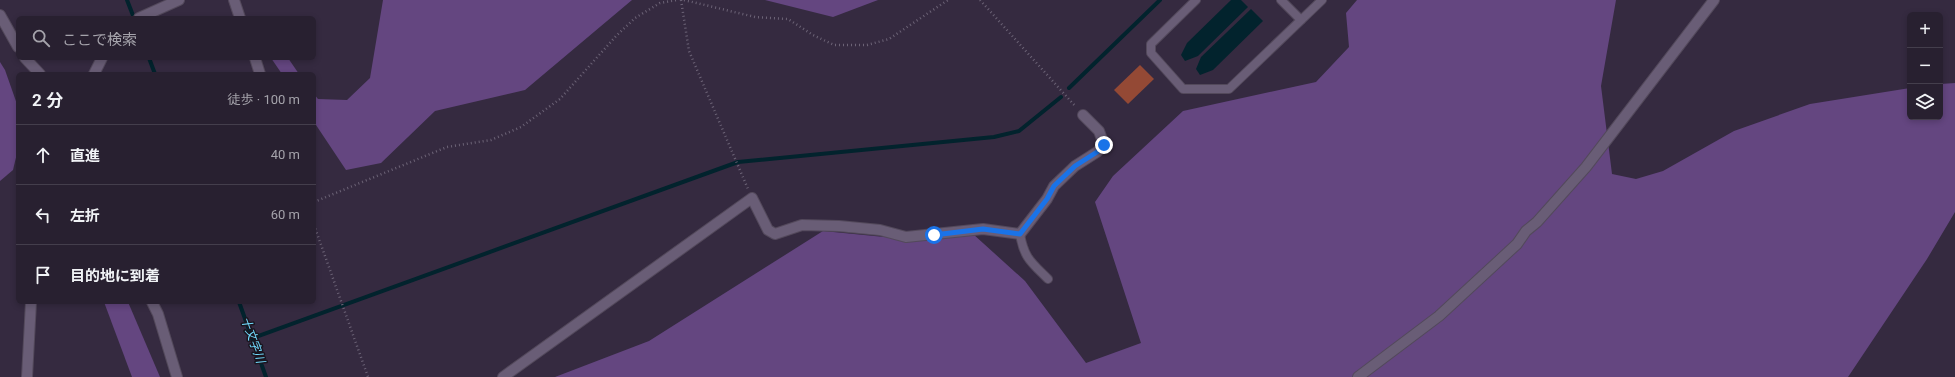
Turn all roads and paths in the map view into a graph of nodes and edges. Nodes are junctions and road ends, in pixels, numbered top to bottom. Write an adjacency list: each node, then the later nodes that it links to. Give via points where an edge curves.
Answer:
1 (179, 0): 12 (street)
2 (234, 0): 13 (street)
3 (677, 0): 24 (path, via 660,3 634,18 560,99 521,127 491,140 447,147)
4 (683, 0): 5 (path, via 755,17 788,19 834,45 867,45 889,38); 23 (path, via 689,51)
5 (948, 0)
6 (980, 0): 22 (path)
7 (1196, 0): 14 (lane, via 1151,44 1151,53 1183,90 1229,89)
8 (1281, 0): 14 (lane)
9 (1322, 0): 14 (lane)
10 (1714, 0): 34 (street, via 1586,168 1537,222 1439,316)
11 (0, 15): 15 (street)
12 (143, 16)
13 (239, 16)
14 (1301, 20)
15 (16, 43)
16 (27, 60): 19 (street)
17 (101, 60): 20 (street)
18 (256, 60): 21 (street)
19 (38, 72)
20 (95, 72)
21 (259, 72)
22 (1083, 115): 26 (street, via 1099,131 1104,145 1075,166 1054,186)
23 (752, 198): 26 (street, via 768,230 775,234 802,225 880,230 906,237 983,229); 33 (street)
24 (316, 201)
25 (316, 230): 32 (path)
26 (1020, 234): 27 (lane, via 1023,250)
27 (1048, 279)
28 (31, 304): 30 (street)
29 (153, 304): 31 (street)
30 (27, 377)
31 (177, 377)
32 (368, 377)
33 (502, 377)
34 (1358, 377)

